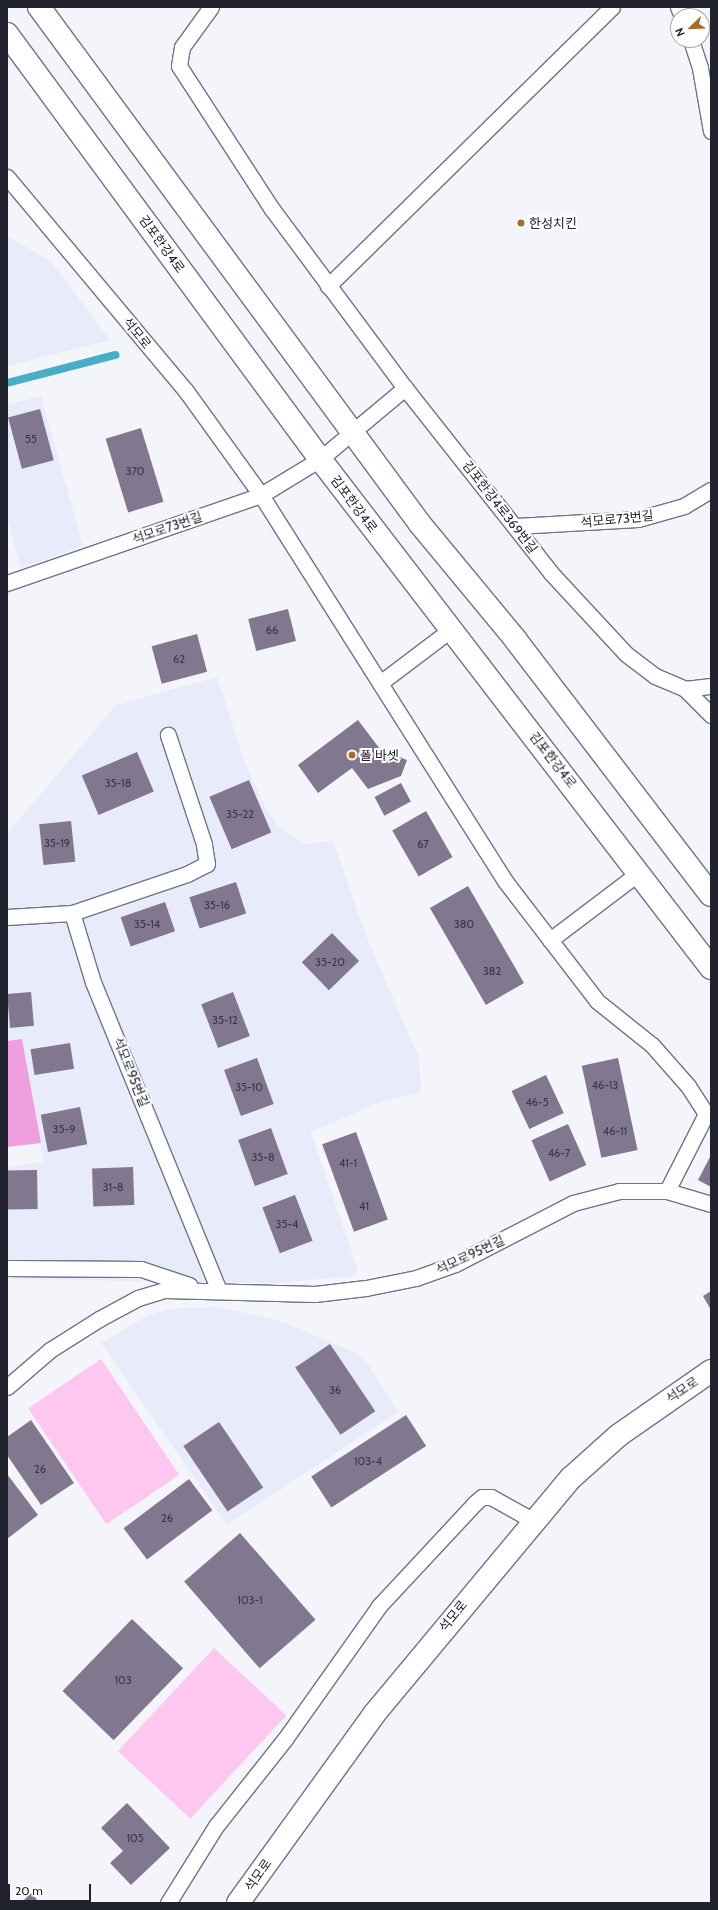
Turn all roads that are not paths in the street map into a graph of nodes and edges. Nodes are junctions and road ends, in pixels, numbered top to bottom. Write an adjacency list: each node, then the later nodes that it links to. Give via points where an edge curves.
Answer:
1 (39, 7): 10 (street)
2 (211, 7): 8 (lane, 김포한강4로369번길, via 182,47 179,66 215,126)
3 (612, 7): 8 (lane)
4 (7, 34): 11 (street, 김포한강4로)
5 (693, 48): 6 (lane, via 703,82)
6 (711, 131)
7 (7, 177): 13 (lane, 석모로, via 186,391)
8 (328, 286): 9 (lane, 김포한강4로369번길)
9 (404, 388): 10 (lane); 14 (lane, 김포한강4로369번길)
10 (352, 432): 11 (lane); 23 (street)
11 (320, 459): 13 (lane, 석모로73번길); 16 (street, 김포한강4로)
12 (711, 490): 14 (lane, 석모로73번길, via 684,506 638,519)
13 (260, 494): 15 (lane, 석모로73번길); 17 (lane, 석모로)
14 (516, 526): 19 (lane, 김포한강4로369번길, via 551,573 626,654 656,676)
15 (7, 583)
16 (450, 630): 17 (lane); 22 (street, 김포한강4로)
17 (380, 683): 26 (lane, 석모로, via 505,881)
18 (711, 686): 19 (lane)
19 (685, 689): 20 (lane, 김포한강4로369번길)
20 (711, 715)
21 (168, 735): 24 (lane, via 204,844 207,864 187,874)
22 (640, 872): 26 (lane); 27 (street, 김포한강4로)
23 (711, 895)
24 (72, 913): 25 (lane); 32 (lane, 석모로95번길, via 93,982)
25 (7, 918)
26 (550, 940): 28 (lane, 석모로, via 597,1001 652,1045 688,1086 706,1114)
27 (711, 968)
28 (667, 1191): 29 (lane, 석모로95번길); 32 (lane, 석모로95번길, via 619,1191 573,1203 456,1264 416,1278 316,1294)
29 (711, 1204)
30 (7, 1268): 31 (lane, 석모로95번길, via 141,1269)
31 (196, 1288): 32 (lane, 석모로95번길); 34 (lane, 석모로95번길, via 165,1290 138,1298 50,1350)
32 (219, 1290)
33 (711, 1371): 35 (street, 석모로, via 593,1456)
34 (7, 1387)
35 (534, 1521): 36 (lane, via 491,1497 482,1497 475,1503 379,1606 280,1744 216,1826); 37 (street, 석모로, via 375,1713)
36 (168, 1903)
37 (238, 1903)

